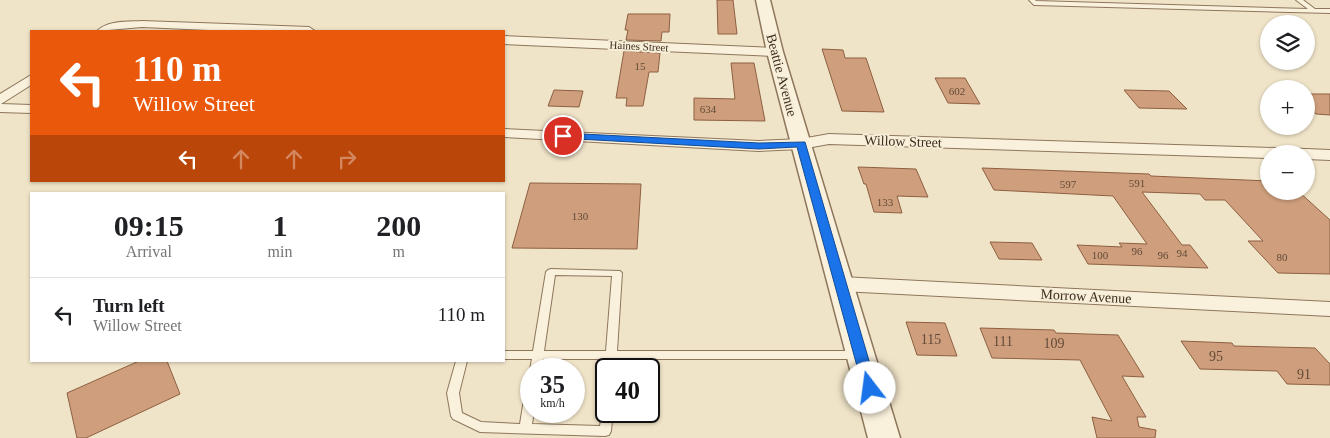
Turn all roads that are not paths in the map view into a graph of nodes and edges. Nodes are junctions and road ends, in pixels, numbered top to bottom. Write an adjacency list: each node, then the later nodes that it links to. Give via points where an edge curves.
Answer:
1 (763, 0): 11 (street, Beattie Avenue)
2 (1163, 0): 5 (lane)
3 (1299, 0): 6 (lane)
4 (1033, 2): 5 (lane)
5 (1171, 7): 6 (lane)
6 (1313, 10): 7 (lane)
7 (1330, 11)
8 (106, 30): 9 (street, via 142,24)
9 (286, 30)
10 (505, 40): 11 (street, Haines Street)
11 (775, 52): 17 (street, Beattie Avenue)
12 (30, 80): 13 (street)
13 (0, 100)
14 (0, 108): 15 (street)
15 (30, 109)
16 (505, 133): 17 (street, Willow Street, via 759,146)
17 (801, 144): 18 (street, Willow Street, via 829,138); 21 (street, Beattie Avenue)
18 (1260, 152)
19 (1315, 154): 20 (street, Willow Street)
20 (1330, 155)
21 (841, 284): 22 (street, Morrow Avenue); 26 (street, Beattie Avenue)
22 (1330, 309)
23 (505, 355): 24 (lane)
24 (538, 355): 25 (lane); 25 (lane, via 551,272 617,273); 27 (lane)
25 (611, 355): 26 (lane); 28 (lane)
26 (861, 355): 33 (street, Beattie Avenue)
27 (538, 358)
28 (611, 358)
29 (462, 362): 32 (lane, via 453,393 457,416 480,427)
30 (526, 423): 32 (lane)
31 (605, 423): 32 (lane, via 605,431)
32 (525, 429)
33 (884, 438)

